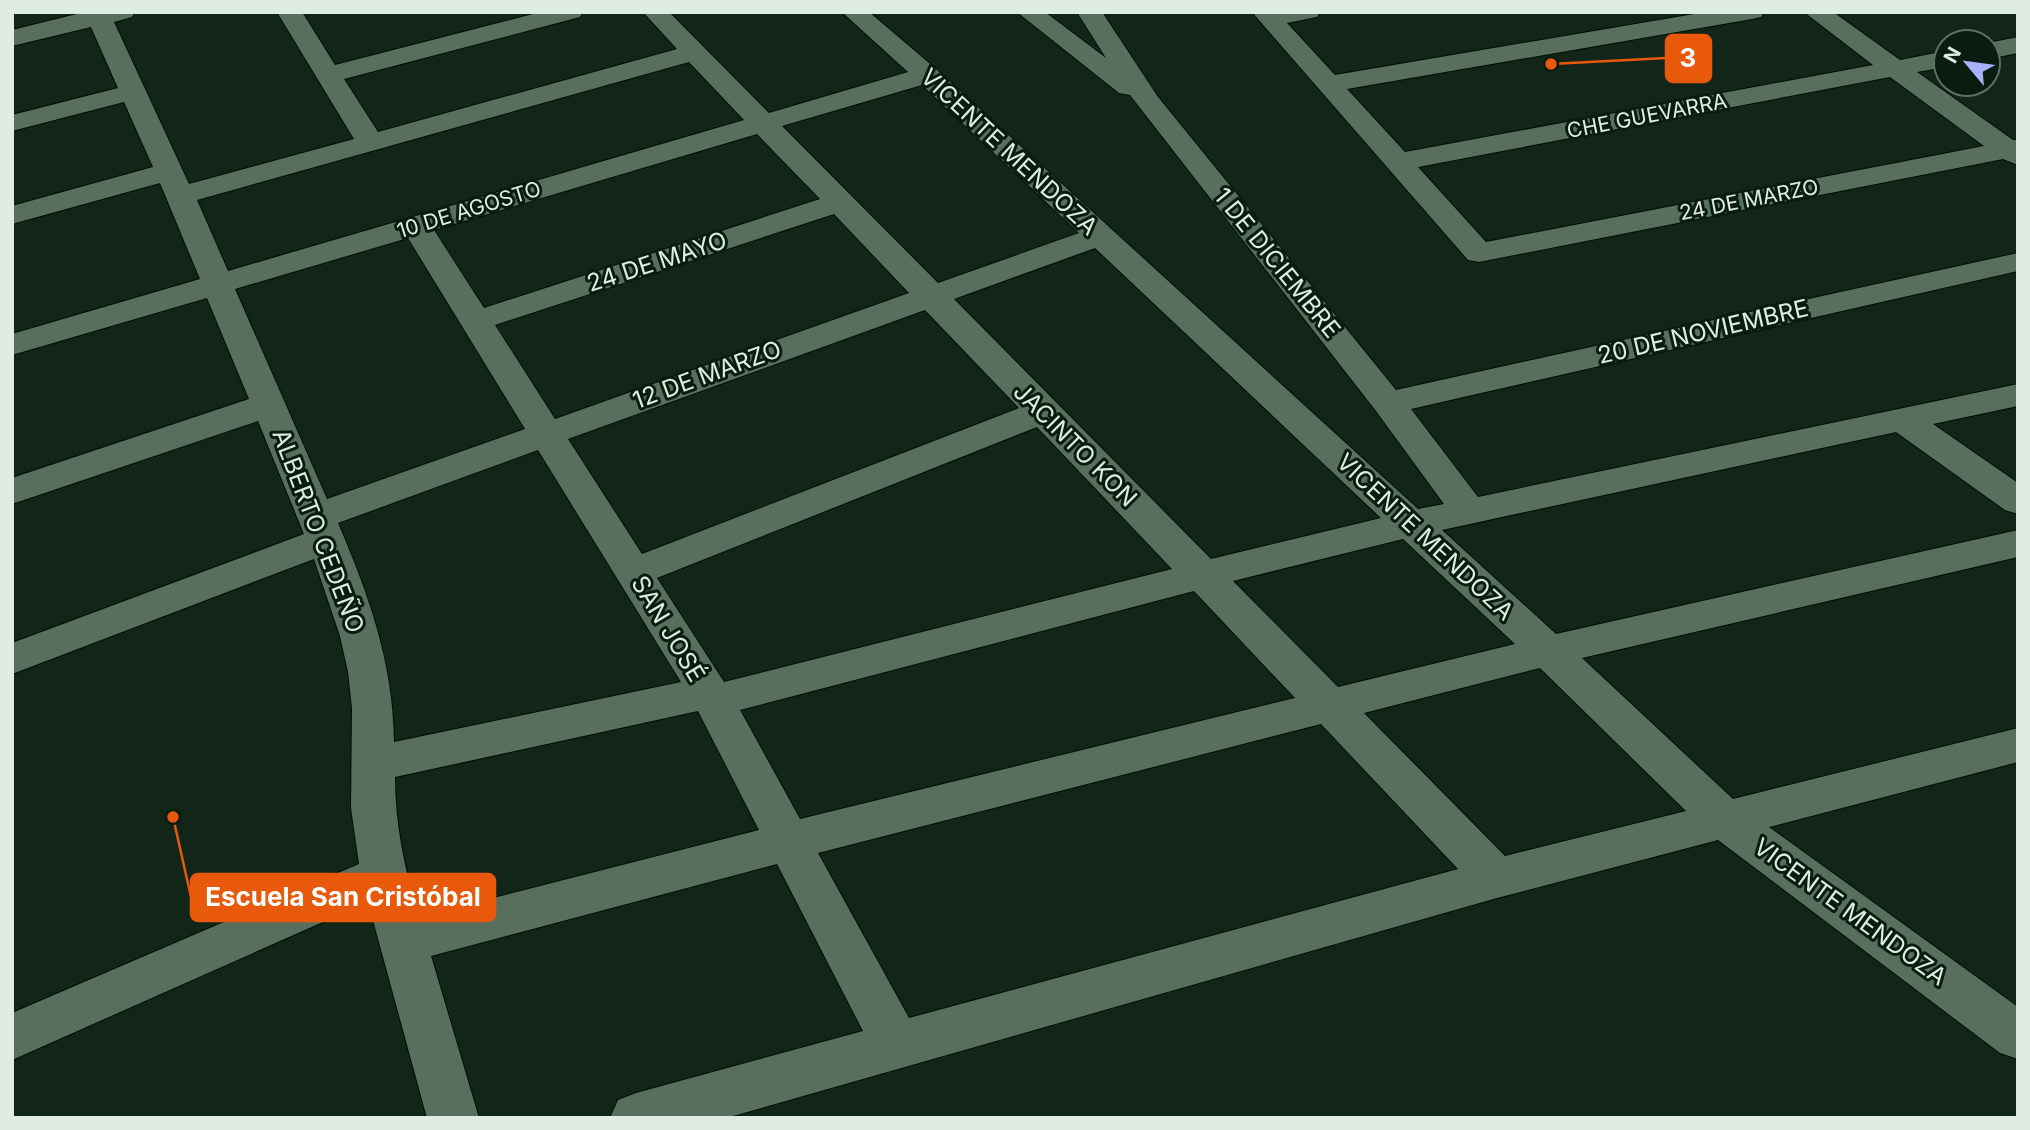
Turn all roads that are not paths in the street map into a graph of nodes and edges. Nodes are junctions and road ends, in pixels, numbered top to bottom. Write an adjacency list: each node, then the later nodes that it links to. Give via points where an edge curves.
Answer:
1 (571, 12): 17 (street)
2 (655, 12): 13 (street, JACINTO KON)
3 (854, 12): 18 (street, VICENTE MENDOZA)
4 (1029, 12): 15 (street)
5 (1089, 12): 15 (street, 1 DE DICIEMBRE)
6 (1308, 12): 11 (street)
7 (1752, 12): 19 (street)
8 (1816, 12): 16 (street)
9 (295, 13): 17 (street)
10 (107, 14): 12 (street); 20 (street, ALBERTO CEDEÑO)
11 (1266, 15): 19 (street)
12 (12, 38)
13 (694, 52): 22 (street, JACINTO KON); 23 (street)
14 (1932, 62): 16 (street, CHE GUEVARRA)
15 (1111, 65): 37 (street, 1 DE DICIEMBRE, via 1148,103)
16 (1896, 69): 24 (street); 25 (street, CHE GUEVARRA)
17 (329, 75): 23 (street)
18 (927, 75): 22 (street, 10 DE AGOSTO); 30 (street, VICENTE MENDOZA)
19 (1328, 84): 25 (street)
20 (132, 92): 21 (street); 26 (street, ALBERTO CEDEÑO)
21 (12, 122)
22 (762, 123): 27 (street, JACINTO KON); 29 (street, 10 DE AGOSTO)
23 (370, 142): 26 (street)
24 (2014, 152): 25 (street, 24 DE MARZO, via 1479,253)
25 (1399, 162)
26 (174, 184): 28 (street); 32 (street, ALBERTO CEDEÑO)
27 (839, 202): 33 (street, JACINTO KON); 34 (street, 24 DE MAYO)
28 (12, 215)
29 (416, 226): 32 (street, 10 DE AGOSTO); 34 (street, SAN JOSÉ)
30 (1100, 236): 33 (street, 12 DE MARZO); 45 (street, VICENTE MENDOZA)
31 (2018, 262): 37 (street, 20 DE NOVIEMBRE)
32 (216, 285): 35 (street, 10 DE AGOSTO); 38 (street, ALBERTO CEDEÑO)
33 (929, 296): 39 (street, JACINTO KON); 41 (street, 12 DE MARZO)
34 (475, 321): 41 (street, SAN JOSÉ)
35 (12, 345)
36 (2018, 395): 40 (street)
37 (1388, 403): 44 (street, 1 DE DICIEMBRE)
38 (268, 405): 42 (street); 46 (street, ALBERTO CEDEÑO)
39 (1043, 412): 48 (street); 49 (street, JACINTO KON)
40 (1903, 420): 43 (street); 44 (street)
41 (546, 433): 46 (street, 12 DE MARZO); 48 (street, SAN JOSÉ)
42 (12, 491)
43 (2018, 501)
44 (1469, 511): 45 (street)
45 (1411, 524): 49 (street); 50 (street, VICENTE MENDOZA)
46 (321, 529): 51 (street, 12 DE MARZO); 55 (street, ALBERTO CEDEÑO, via 369,672)
47 (2018, 543): 50 (street)
48 (632, 572): 52 (street, SAN JOSÉ)
49 (1203, 575): 52 (street); 53 (street, JACINTO KON)
50 (1548, 651): 53 (street); 56 (street, VICENTE MENDOZA)
51 (12, 659)
52 (711, 697): 55 (street); 57 (street, SAN JOSÉ)
53 (1331, 705): 57 (street); 59 (street, JACINTO KON)
54 (2018, 745): 56 (street)
55 (373, 764): 58 (street, ALBERTO CEDEÑO, via 373,808)
56 (1725, 820): 59 (street); 61 (street, VICENTE MENDOZA)
57 (790, 841): 60 (street); 63 (street, SAN JOSÉ)
58 (383, 874): 60 (street, ALBERTO CEDEÑO); 62 (street)
59 (1497, 878): 63 (street)
60 (403, 942): 64 (street, ALBERTO CEDEÑO)
61 (2018, 1035)
62 (12, 1037)
63 (897, 1045): 65 (street)
64 (453, 1118)
65 (636, 1118)

